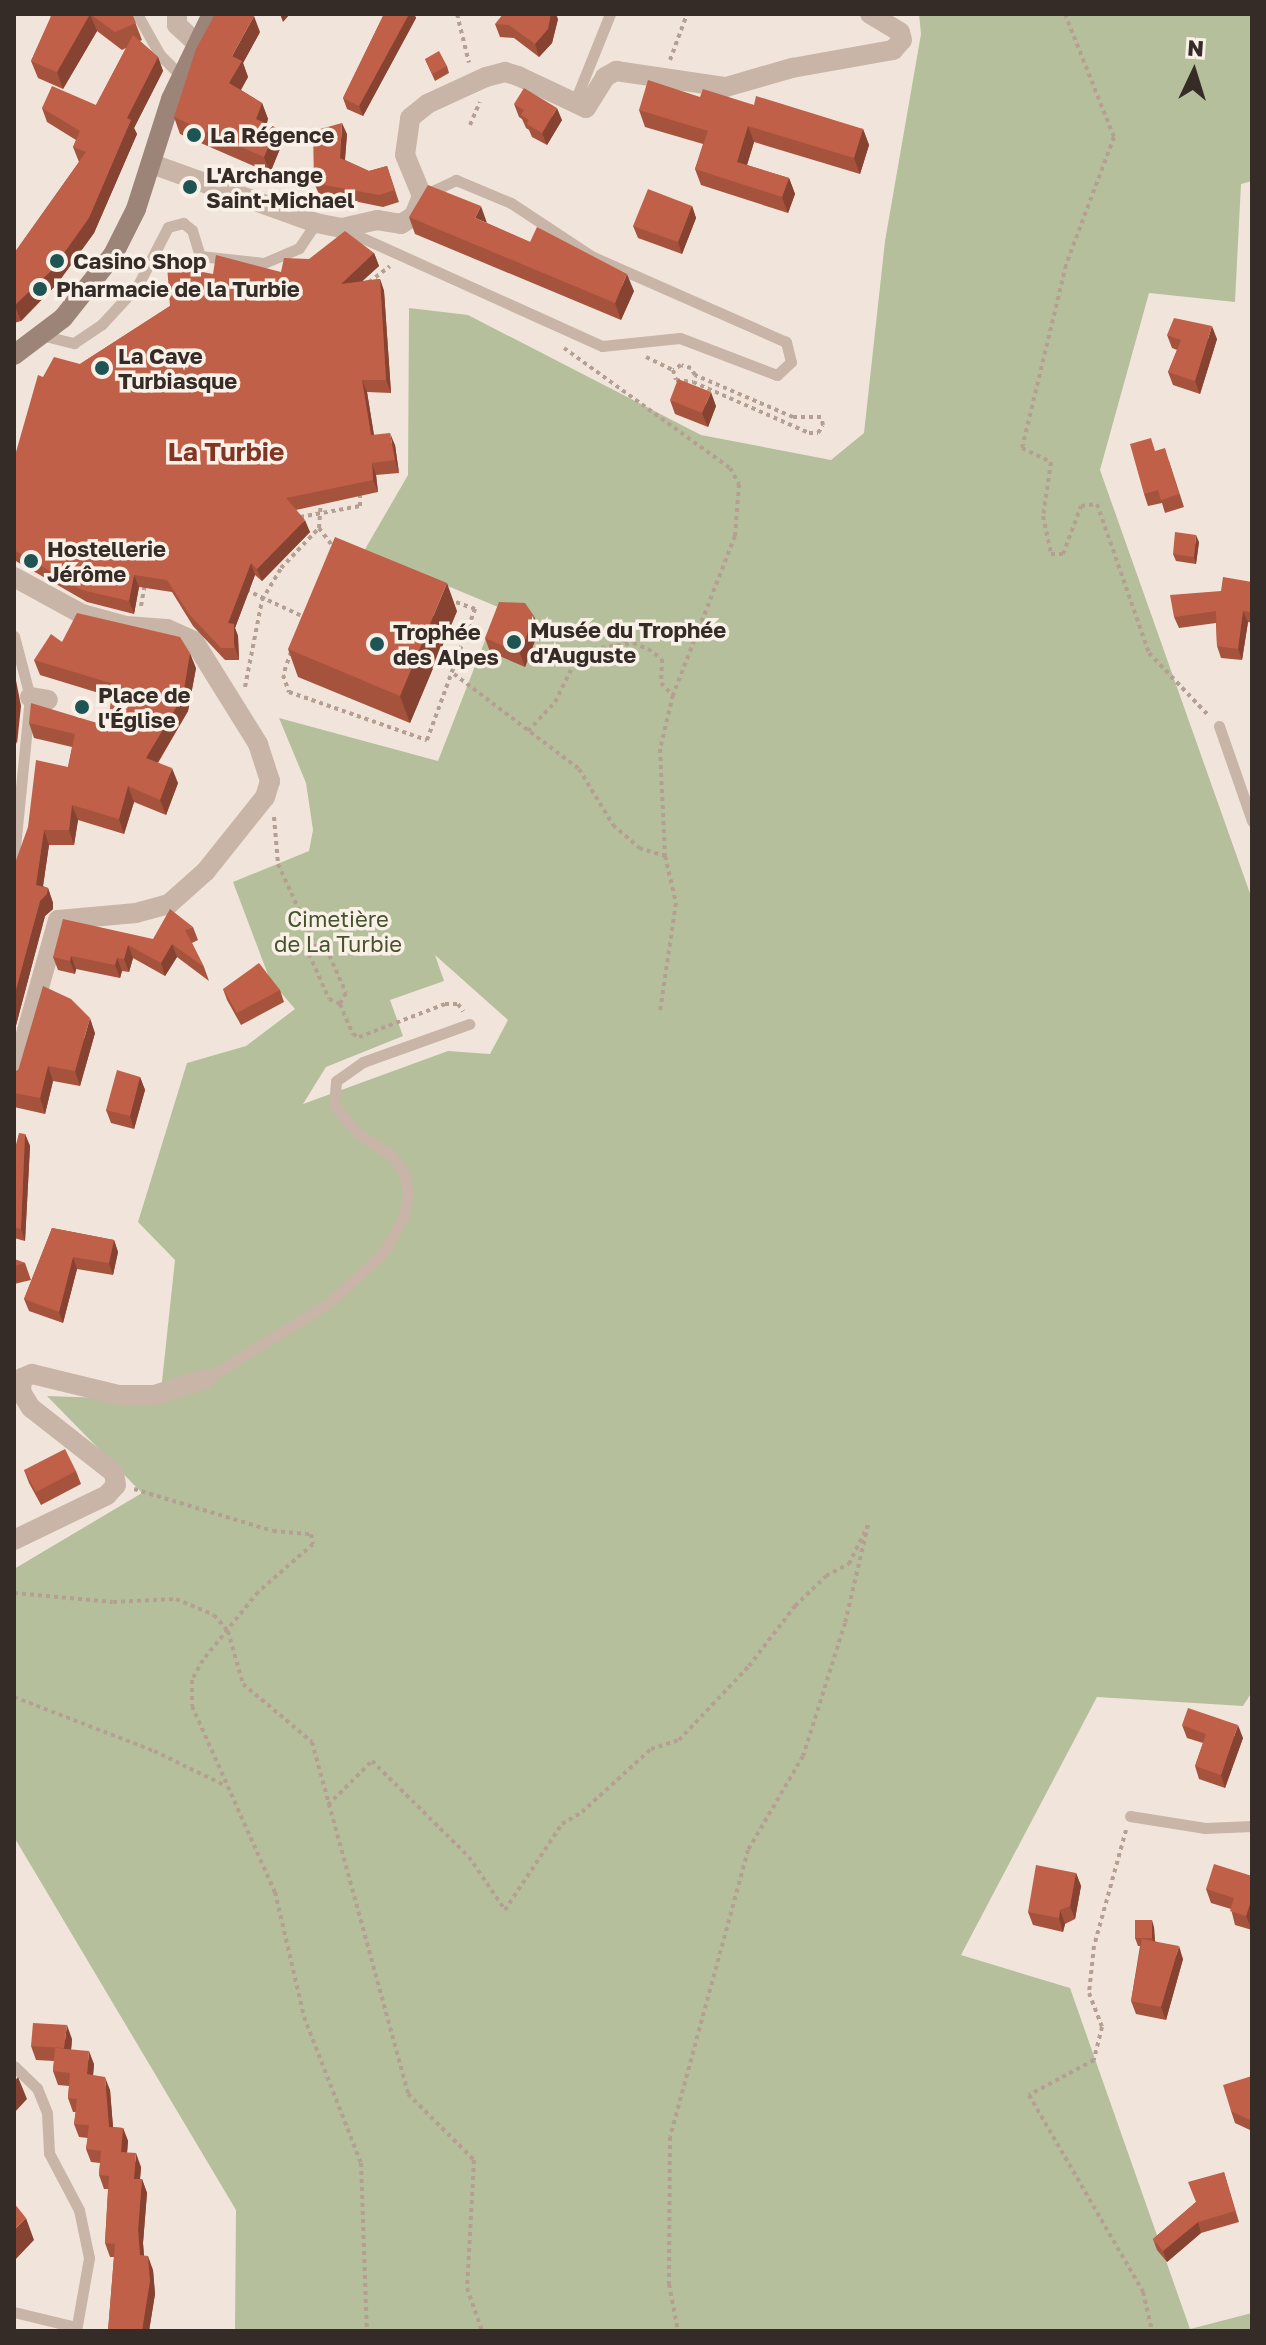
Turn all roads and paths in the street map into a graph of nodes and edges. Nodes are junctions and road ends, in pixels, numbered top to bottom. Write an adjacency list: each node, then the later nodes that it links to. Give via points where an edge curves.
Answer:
1 (137, 14): 11 (lane, via 160,55)
2 (177, 14): 9 (street, via 177,25)
3 (212, 14): 9 (main road)
4 (457, 14): 10 (path)
5 (610, 14): 14 (lane)
6 (687, 14): 12 (path)
7 (870, 14): 12 (street, via 900,32 902,40 893,50 792,68 726,87)
8 (1065, 14): 47 (path, via 1114,137 1066,265 1022,448 1051,462 1043,516 1051,554 1063,554 1081,506 1097,504 1149,653)
9 (195, 42): 11 (main road)
10 (472, 70)
11 (181, 76): 16 (main road)
12 (664, 78): 14 (street, via 616,71 605,77 586,108)
13 (480, 95): 15 (path)
14 (573, 106): 17 (street, via 505,72 427,104 410,118 405,133 405,155)
15 (470, 125)
16 (152, 164): 18 (street); 23 (main road, via 113,255)
17 (422, 196): 19 (street, via 414,216 401,224 377,220); 24 (lane, via 456,180 511,203 593,257 786,342 791,362 777,375 680,338)
18 (316, 223): 19 (street); 23 (lane, via 299,248 264,263 200,256 192,230 183,223 168,227 138,285 102,324 74,343)
19 (342, 228): 22 (lane)
20 (380, 275): 21 (path)
21 (360, 289)
22 (553, 325): 24 (lane, via 602,346); 45 (path, via 560,344 576,360 730,468 739,484 735,536)
23 (45, 336): 25 (main road)
24 (631, 346): 26 (path)
25 (14, 355)
26 (673, 370): 26 (path, via 676,380 693,382 809,433 818,433 823,425 821,417 793,417 695,375 691,368 681,365)
27 (320, 487): 29 (path)
28 (360, 490): 29 (path, via 360,506)
29 (321, 513): 30 (path); 31 (path)
30 (295, 518)
31 (319, 528): 32 (path); 37 (path, via 281,568)
32 (340, 557)
33 (150, 567): 40 (path)
34 (14, 577): 40 (street, via 82,614)
35 (236, 584): 37 (path)
36 (448, 599): 44 (path, via 475,609)
37 (262, 600): 39 (path); 46 (path, via 244,697)
38 (309, 605): 39 (path)
39 (304, 617): 41 (path)
40 (133, 627): 46 (street, via 167,629 194,641)
41 (299, 632)
42 (14, 636): 51 (lane, via 39,698)
43 (294, 646): 44 (path, via 283,675 289,692 427,740)
44 (454, 674): 48 (path)
45 (673, 695): 48 (path, via 661,683 662,659 648,649 633,643 593,649 577,658 555,702); 52 (path, via 659,774)
46 (236, 711): 49 (street, via 268,766)
47 (1219, 726): 50 (lane)
48 (528, 731): 52 (path, via 579,769 613,825 639,848)
49 (265, 797): 53 (path, via 274,817 278,864); 57 (street, via 206,871 169,904 136,913 58,920)
50 (1252, 821)
51 (14, 856)
52 (665, 856): 55 (path, via 676,903)
53 (316, 947): 54 (path, via 309,954 329,999); 54 (path, via 326,948 346,993)
54 (340, 1004): 56 (path, via 359,1037 445,1004 458,1004)
55 (660, 1012)
56 (469, 1024): 58 (lane, via 363,1062 336,1081 334,1105 356,1132 391,1155 404,1172 408,1194 403,1218 384,1252 330,1302)
57 (14, 1077)
58 (206, 1379): 59 (street, via 154,1395 119,1395 32,1374 22,1378 21,1392 31,1408 114,1473)
59 (116, 1485): 60 (street, via 107,1495); 62 (path, via 273,1531 311,1534 313,1544 258,1592)
60 (14, 1540)
61 (14, 1593): 62 (path, via 113,1602 176,1599 214,1615)
62 (228, 1631): 64 (path, via 192,1680 192,1706); 65 (path, via 243,1684 312,1742)
63 (14, 1697): 64 (path, via 154,1751)
64 (228, 1787): 71 (path, via 275,1892 304,2017 361,2163)
65 (328, 1805): 72 (path, via 408,2094 474,2160 467,2288); 73 (path, via 372,1761 469,1857 505,1910 562,1824 651,1749 679,1740 749,1666 795,1606 826,1576 849,1564 868,1525 845,1623 803,1756 748,1850 670,2137 669,2284)
66 (1130, 1816): 67 (lane, via 1205,1828); 74 (path, via 1094,1946 1089,1993 1102,2027 1094,2060 1029,2095 1143,2292)
67 (1252, 1826)
68 (14, 2066): 70 (lane, via 37,2088 47,2113 49,2153 79,2210 89,2258)
69 (14, 2312): 70 (lane)
70 (76, 2329)
71 (367, 2331)
72 (482, 2331)
73 (678, 2331)
74 (1152, 2331)

